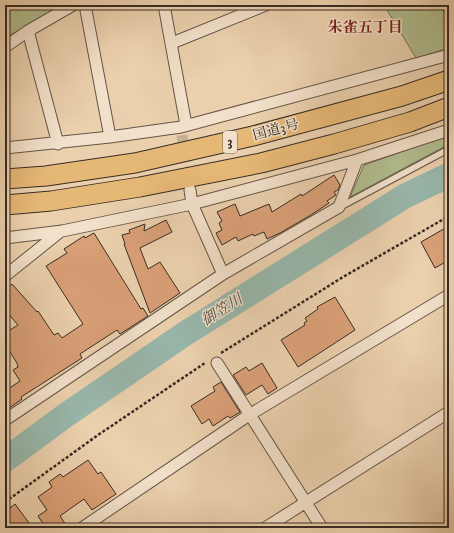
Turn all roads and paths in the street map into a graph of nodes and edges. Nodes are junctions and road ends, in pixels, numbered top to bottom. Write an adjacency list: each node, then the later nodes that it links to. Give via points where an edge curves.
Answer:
1 (73, 5): 7 (street)
2 (85, 5): 15 (street)
3 (164, 5): 8 (street)
4 (266, 5): 8 (street)
5 (447, 5): 6 (street)
6 (449, 8)
7 (28, 31): 9 (street); 16 (street)
8 (172, 43): 13 (street)
9 (5, 47)
10 (449, 55): 13 (street)
11 (449, 80): 20 (highway, 国道3号 / 3, via 402,96 253,136 135,163 46,176)
12 (449, 107): 23 (highway, 国道3号 / 3, via 410,122 261,163 140,187 51,201)
13 (183, 129): 15 (street)
14 (449, 130): 19 (street)
15 (110, 137): 16 (street)
16 (58, 144): 17 (street)
17 (5, 148)
18 (449, 149): 24 (lane)
19 (357, 160): 22 (street); 24 (street)
20 (5, 179)
21 (190, 190): 22 (street)
22 (192, 204): 25 (street); 27 (street)
23 (5, 205)
24 (339, 207): 27 (street)
25 (62, 231): 26 (street); 28 (street)
26 (5, 238)
27 (223, 274): 33 (street)
28 (5, 276)
29 (449, 295): 32 (street)
30 (217, 363): 32 (street)
31 (449, 412): 34 (street)
32 (249, 415): 34 (street); 35 (street)
33 (5, 420)
34 (306, 502): 36 (street); 37 (street)
35 (82, 528)
36 (265, 528)
37 (322, 528)

